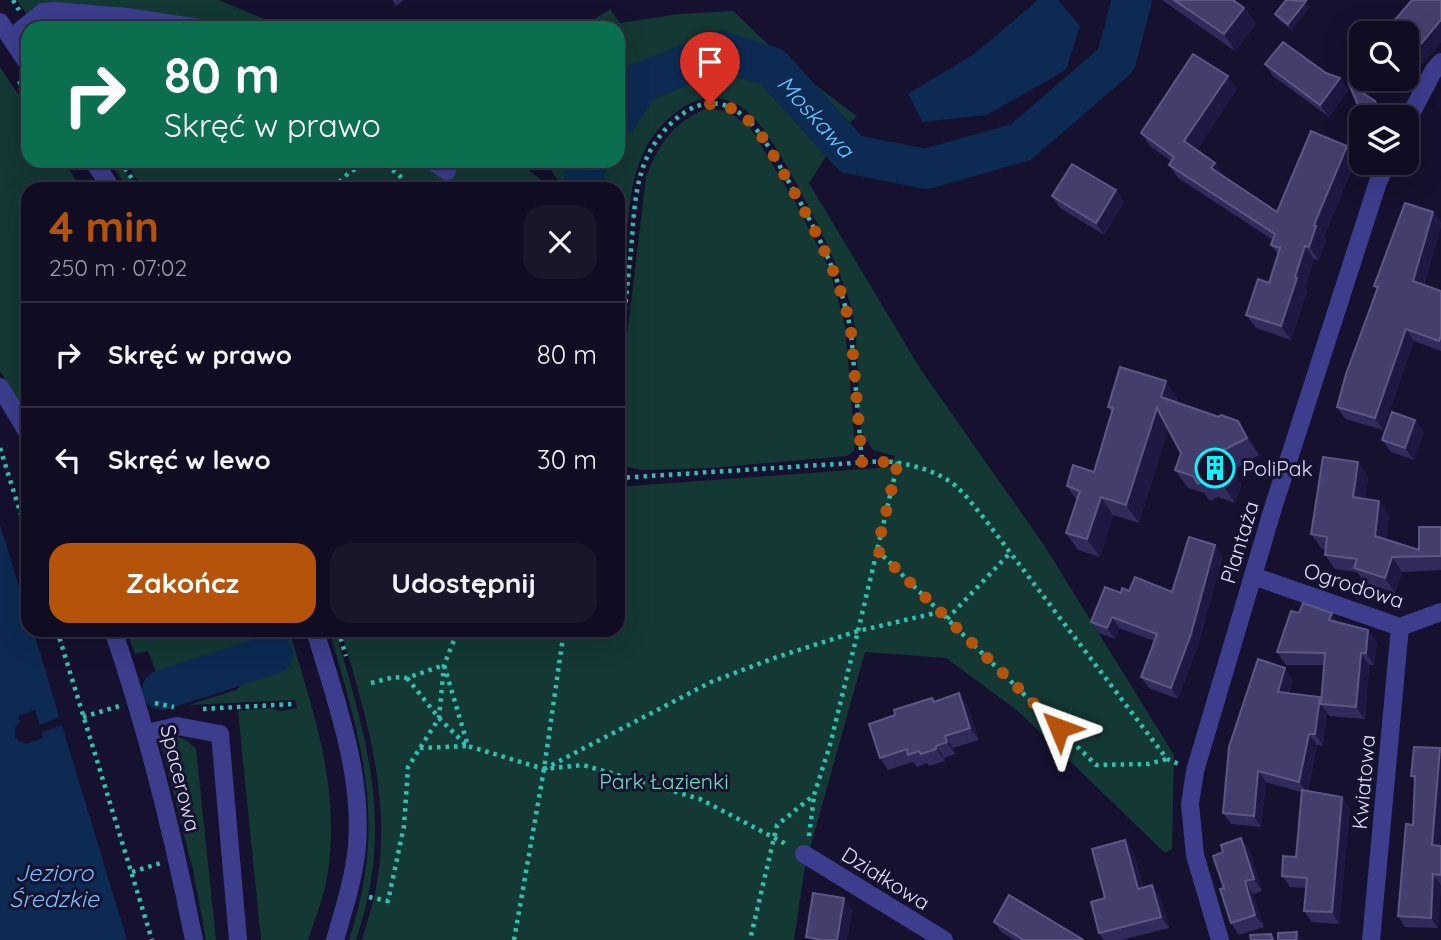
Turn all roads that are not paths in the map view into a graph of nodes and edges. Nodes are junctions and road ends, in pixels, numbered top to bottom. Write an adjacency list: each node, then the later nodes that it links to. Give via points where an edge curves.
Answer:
1 (32, 21): 2 (street, via 43,12 54,11)
2 (153, 21)
3 (0, 22): 5 (street)
4 (21, 30): 5 (street)
5 (11, 38): 6 (street)
6 (21, 53)
7 (1441, 62): 8 (street)
8 (1415, 105)
9 (1382, 175): 12 (street, Plantaża)
10 (0, 387): 11 (street)
11 (21, 422)
12 (1253, 576): 14 (street, Ogrodowa); 23 (street, Plantaża, via 1195,771 1191,804 1195,855)
13 (1441, 612): 14 (street, Ogrodowa)
14 (1400, 628): 24 (street, Kwiatowa)
15 (115, 637): 17 (street, Spacerowa)
16 (317, 637): 21 (street, via 348,748 356,802 357,845)
17 (147, 733): 19 (street, Spacerowa); 20 (street, via 177,726 219,734)
18 (804, 854): 22 (street, Działkowa)
19 (194, 940)
20 (238, 940)
21 (335, 940)
22 (944, 940)
23 (1220, 940)
24 (1371, 940)

